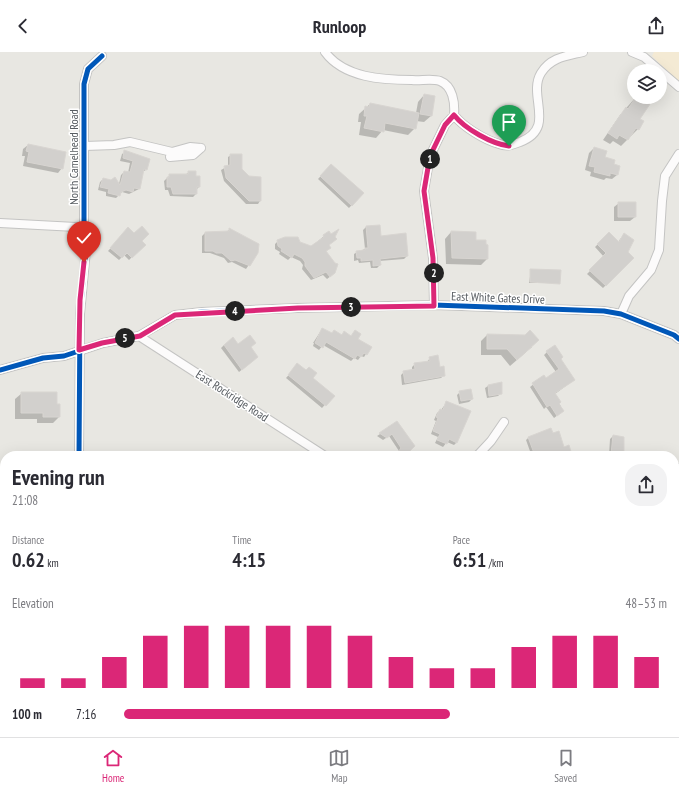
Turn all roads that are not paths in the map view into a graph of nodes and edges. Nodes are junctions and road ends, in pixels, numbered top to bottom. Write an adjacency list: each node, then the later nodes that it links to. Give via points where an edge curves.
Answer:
1 (325, 52): 6 (street, via 339,65 385,80 439,80 447,85 450,91)
2 (584, 52): 6 (street, via 558,58 541,74 538,84 539,123 527,140 509,146 497,144 481,137)
3 (632, 52): 5 (street, via 644,57)
4 (102, 56): 8 (street, North Camelhead Road, via 92,63 85,76)
5 (679, 87)
6 (454, 115): 12 (street, via 445,125 430,156 424,191 433,258)
7 (114, 145): 7 (street, via 138,148 163,157 192,155 201,148 190,147 172,152 130,142); 8 (street)
8 (85, 146): 11 (street, North Camelhead Road)
9 (679, 154): 13 (street, via 665,176 659,250 651,270 628,296)
10 (0, 223): 11 (street, via 76,227)
11 (84, 230): 16 (street, North Camelhead Road, via 87,238 81,292)
12 (434, 306): 13 (street, East White Gates Drive, via 604,311); 14 (street, East White Gates Drive, via 202,312 175,315)
13 (621, 314): 15 (street, East White Gates Drive)
14 (140, 336): 16 (street, East White Gates Drive); 20 (street, East Rockridge Road)
15 (679, 339)
16 (79, 350): 17 (street, East White Gates Drive, via 64,356 43,358); 19 (street, North Camelhead Road)
17 (0, 370)
18 (504, 422): 21 (street)
19 (79, 451)
20 (317, 451)
21 (480, 451)

